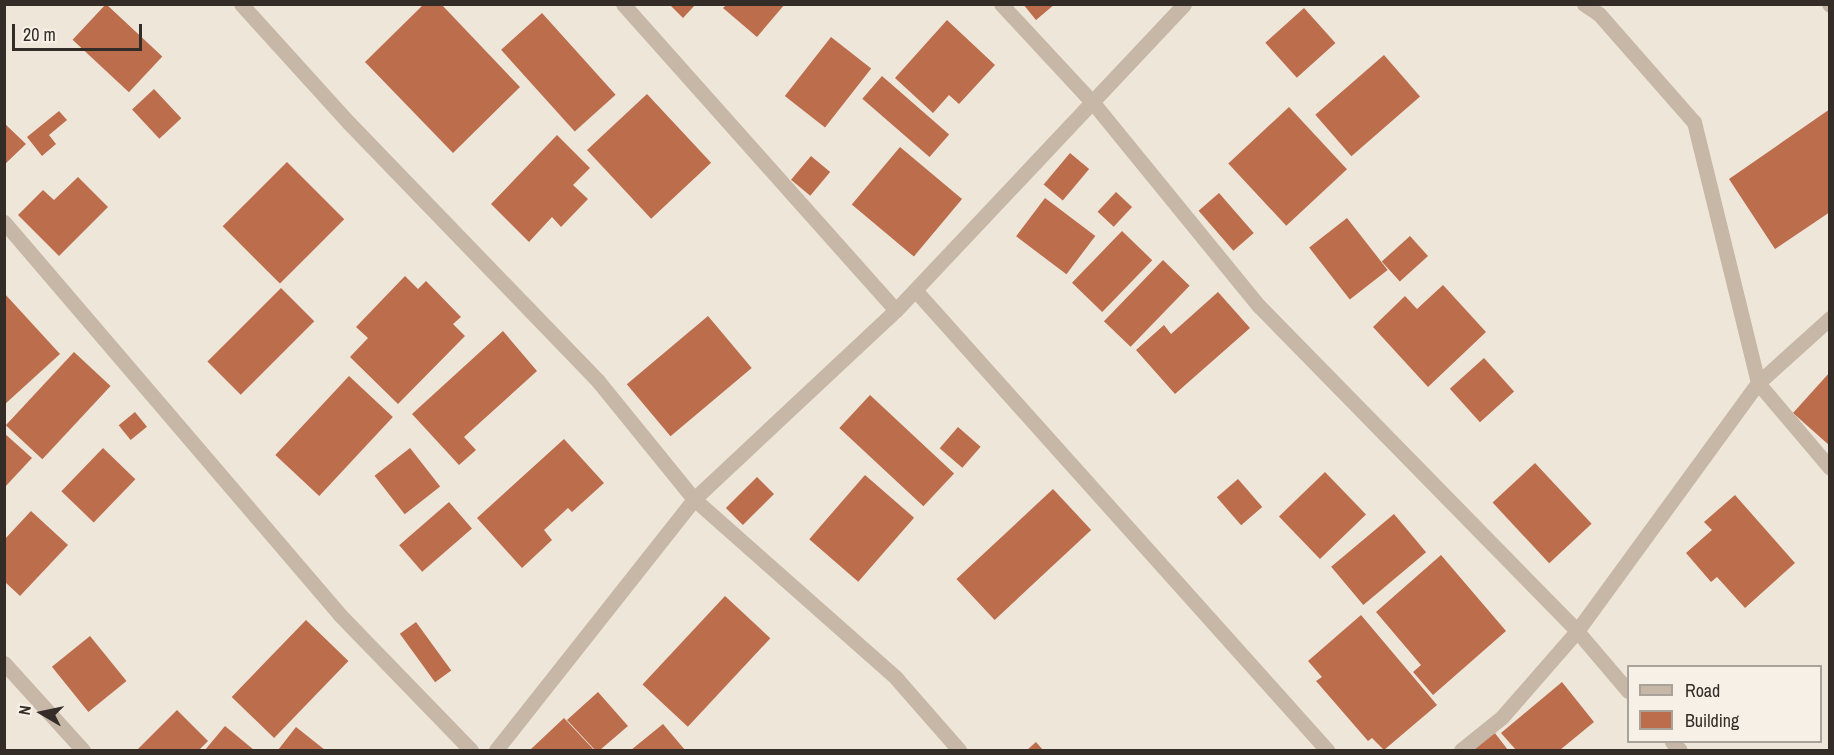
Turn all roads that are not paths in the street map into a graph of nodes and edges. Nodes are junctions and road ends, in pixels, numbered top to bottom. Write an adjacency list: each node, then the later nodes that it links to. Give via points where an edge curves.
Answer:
1 (241, 4): 13 (street, via 349,123 598,381)
2 (623, 4): 9 (street)
3 (1001, 4): 6 (street)
4 (1184, 4): 6 (street)
5 (1584, 4): 11 (street, via 1599,14 1694,122)
6 (1094, 104): 8 (street); 14 (street, via 1259,306)
7 (4, 222): 18 (street, via 340,615)
8 (915, 290): 9 (street); 21 (street)
9 (896, 310): 13 (street)
10 (1830, 318): 11 (street)
11 (1758, 383): 12 (street); 14 (street)
12 (1830, 468)
13 (694, 499): 19 (street); 20 (street, via 896,678)
14 (1576, 632): 16 (street); 22 (street, via 1502,717)
15 (4, 663): 17 (street)
16 (1627, 689)
17 (83, 750)
18 (471, 750)
19 (496, 750)
20 (959, 750)
21 (1327, 750)
22 (1461, 750)

